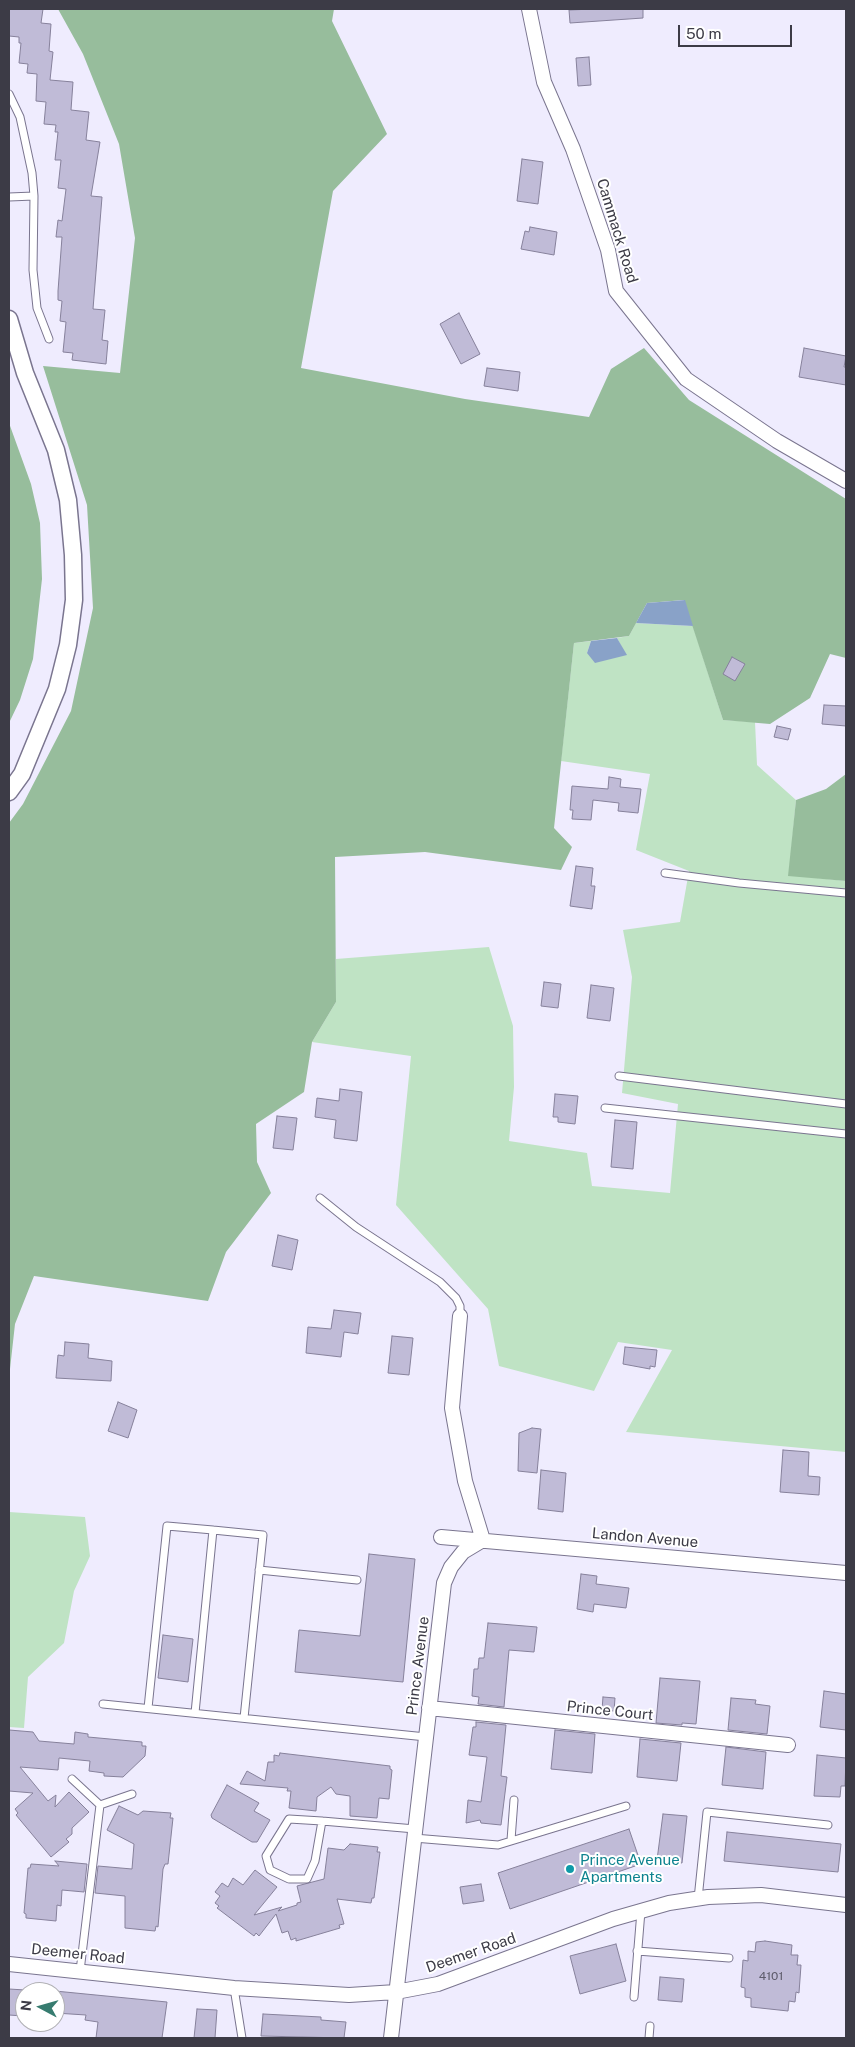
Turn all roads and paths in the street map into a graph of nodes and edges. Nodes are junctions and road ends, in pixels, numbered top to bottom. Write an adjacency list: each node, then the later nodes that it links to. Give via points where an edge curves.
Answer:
1 (529, 9): 7 (street, Cammack Road, via 544,82 573,149 608,250 616,291 686,379 777,441)
2 (9, 94): 3 (lane, via 20,118)
3 (34, 196): 4 (lane); 6 (lane, via 33,270 37,308)
4 (9, 198)
5 (9, 319): 8 (street, via 25,373 56,450 68,500 74,600 68,645 57,689 22,774)
6 (49, 340)
7 (846, 481)
8 (9, 792)
9 (665, 873): 10 (lane)
10 (846, 892)
11 (619, 1076): 12 (lane)
12 (846, 1104)
13 (605, 1108): 14 (lane)
14 (846, 1134)
15 (320, 1198): 16 (lane, via 356,1227 440,1282 456,1298)
16 (460, 1316): 19 (street, via 452,1408 465,1481)
17 (213, 1530): 20 (lane, via 263,1536); 24 (lane, via 166,1526); 26 (lane)
18 (441, 1537): 19 (street, Landon Avenue)
19 (483, 1540): 21 (street, Landon Avenue); 25 (street, Prince Avenue, via 464,1552 451,1567 444,1583)
20 (259, 1570): 22 (lane); 27 (lane)
21 (846, 1573)
22 (357, 1580)
23 (103, 1704): 24 (lane)
24 (148, 1708): 26 (lane)
25 (429, 1708): 28 (street, Prince Avenue); 29 (street, Prince Court)
26 (195, 1713): 27 (lane)
27 (244, 1718): 28 (lane)
28 (426, 1737): 37 (street, Prince Avenue)
29 (788, 1745)
30 (72, 1779): 33 (lane)
31 (132, 1794): 33 (lane)
32 (514, 1800): 38 (lane)
33 (100, 1805): 45 (lane)
34 (626, 1806): 38 (lane)
35 (322, 1821): 35 (lane, via 289,1819 266,1856 270,1870 289,1879 307,1879 315,1861); 37 (lane)
36 (828, 1825): 39 (lane, via 707,1812)
37 (415, 1833): 38 (lane, via 498,1844); 47 (street, Prince Avenue)
38 (511, 1840)
39 (698, 1899): 40 (street, Deemer Road, via 761,1895); 41 (street, Deemer Road)
40 (846, 1906)
41 (641, 1911): 42 (lane); 47 (street, Deemer Road, via 438,1984)
42 (638, 1951): 43 (lane); 48 (lane)
43 (729, 1958)
44 (9, 1964): 45 (street, Deemer Road)
45 (80, 1970): 46 (street, Deemer Road)
46 (234, 1988): 47 (street, Deemer Road, via 349,1995); 50 (lane)
47 (396, 1992): 51 (street, Prince Avenue)
48 (634, 1997)
49 (650, 2026): 52 (lane)
50 (242, 2038)
51 (391, 2038)
52 (648, 2038)

